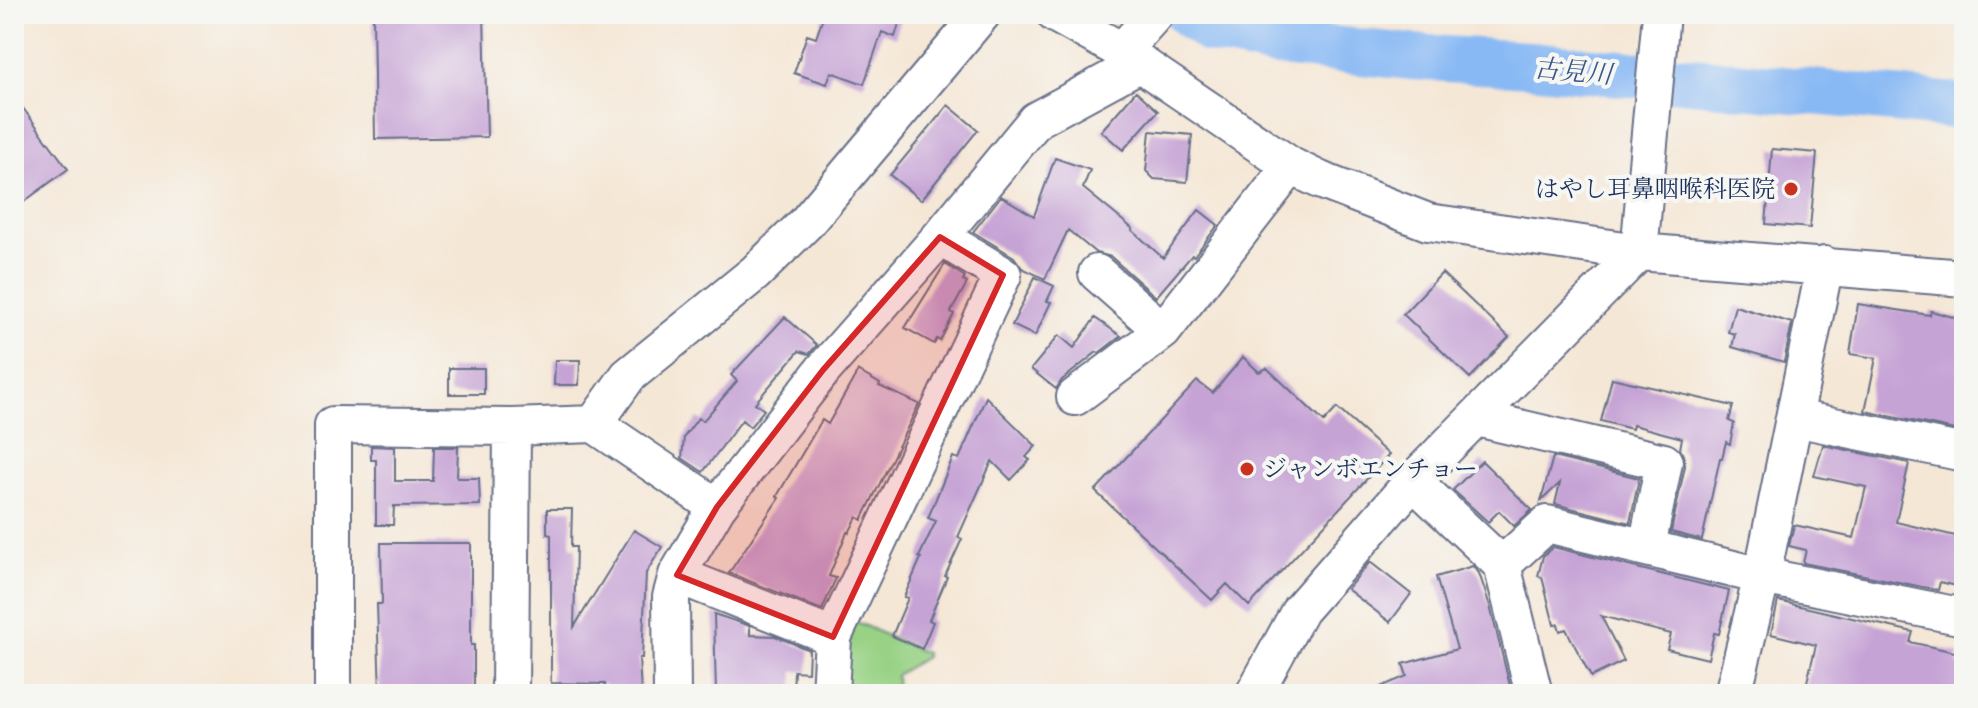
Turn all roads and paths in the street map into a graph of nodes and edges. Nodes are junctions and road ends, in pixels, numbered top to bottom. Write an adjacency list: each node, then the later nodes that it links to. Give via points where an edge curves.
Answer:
1 (982, 14): 16 (street, via 806,223 755,273 628,376)
2 (1055, 14): 5 (street)
3 (1155, 14): 5 (street)
4 (1661, 14): 8 (street)
5 (1132, 57): 6 (street); 7 (street, via 1036,120)
6 (1291, 166): 8 (street, via 1428,222); 12 (street)
7 (940, 237): 20 (street, via 823,370); 26 (street, via 1003,275)
8 (1639, 252): 9 (street); 14 (street)
9 (1825, 265): 11 (street); 15 (street)
10 (1097, 273): 12 (street)
11 (1964, 278)
12 (1163, 331): 13 (street)
13 (1075, 397)
14 (1477, 418): 19 (street); 21 (street, via 1664,462)
15 (1795, 418): 18 (street); 24 (street)
16 (594, 424): 17 (street); 20 (street)
17 (512, 427): 27 (street, via 333,425); 28 (street)
18 (1964, 453)
19 (1413, 481): 22 (street); 31 (street, via 1300,610)
20 (717, 507): 23 (street)
21 (1647, 547): 22 (street, via 1547,524); 24 (street)
22 (1502, 565): 32 (street)
23 (677, 575): 26 (street); 29 (street, via 671,597)
24 (1762, 576): 25 (street); 33 (street)
25 (1964, 617)
26 (833, 637): 30 (street)
27 (333, 694)
28 (510, 694)
29 (672, 694)
30 (830, 694)
31 (1254, 694)
32 (1534, 694)
33 (1733, 694)

